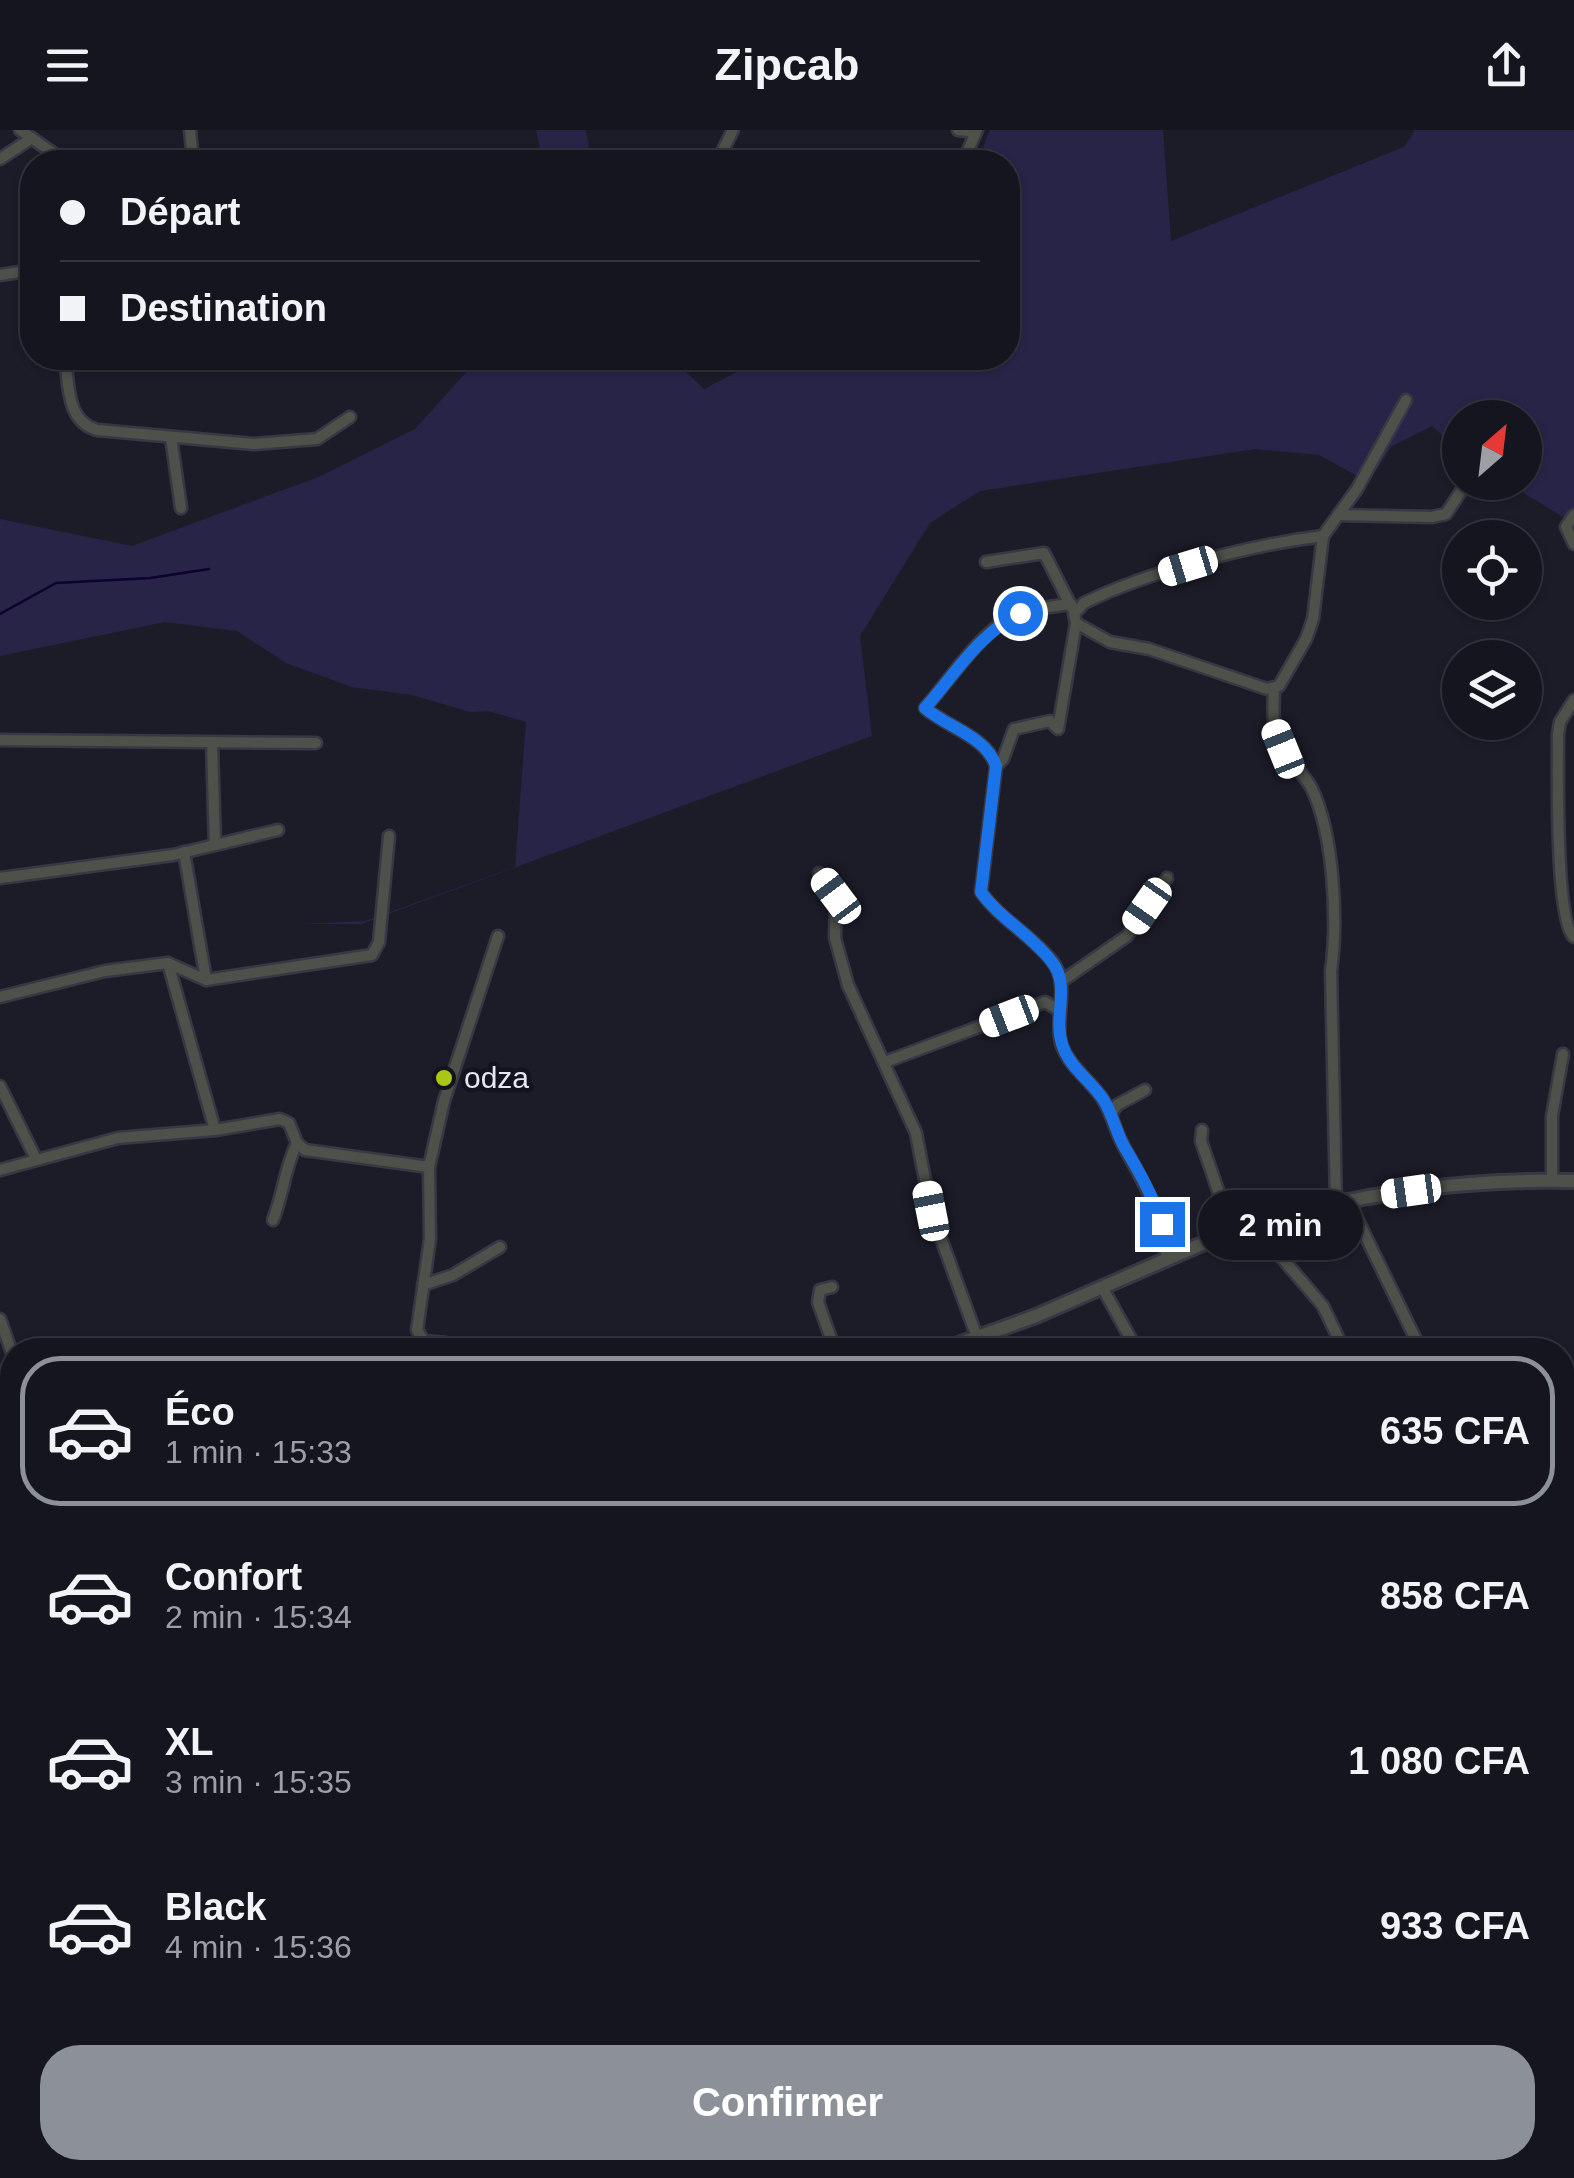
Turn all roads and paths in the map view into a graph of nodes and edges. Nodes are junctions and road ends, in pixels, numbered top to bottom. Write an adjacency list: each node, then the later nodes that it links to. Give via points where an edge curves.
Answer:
1 (20, 130): 4 (street)
2 (958, 130): 3 (street)
3 (976, 131)
4 (32, 138): 5 (street); 6 (street)
5 (49, 150)
6 (0, 158)
7 (67, 370): 10 (street, via 80,422 97,430)
8 (1406, 400): 13 (street)
9 (350, 418): 10 (street, via 317,439 254,444)
10 (171, 437): 12 (street)
11 (1455, 500): 13 (street, via 1446,514 1432,517)
12 (181, 508)
13 (1338, 515): 15 (street)
14 (1574, 515): 16 (street, via 1566,534)
15 (1322, 536): 18 (street, via 1134,582 1084,602); 19 (street, via 1313,620)
16 (1574, 544)
17 (986, 562): 18 (street, via 1044,553)
18 (1073, 614): 19 (street, via 1110,642 1150,648); 24 (street, via 1058,729 1050,721 1014,729); 24 (street, via 1020,613 1001,623 925,708 991,752)
19 (1274, 690): 52 (street, via 1273,726 1312,789 1330,856)
20 (1574, 700): 33 (street, via 1558,734 1560,859 1566,928)
21 (0, 740): 22 (street)
22 (212, 743): 23 (street); 27 (street)
23 (316, 743)
24 (996, 766): 36 (street, via 981,892 1054,963)
25 (278, 830): 27 (street)
26 (389, 836): 35 (street, via 379,942 372,955)
27 (215, 845): 28 (street)
28 (184, 852): 30 (street); 35 (street)
29 (819, 872): 40 (street, via 836,896 835,938 848,985)
30 (0, 878)
31 (1167, 878): 36 (street, via 1127,936)
32 (498, 936): 48 (street)
33 (1574, 937)
34 (168, 964): 35 (street); 37 (street, via 104,970); 44 (street)
35 (206, 980)
36 (1062, 982): 38 (street)
37 (0, 997)
38 (1059, 1010): 40 (street, via 1045,1002); 43 (street, via 1061,1043)
39 (1563, 1054): 50 (street, via 1552,1116)
40 (885, 1062): 63 (street, via 916,1133 931,1211)
41 (0, 1086): 47 (street)
42 (1145, 1090): 43 (street)
43 (1111, 1114): 57 (street, via 1152,1195)
44 (215, 1130): 46 (street, via 280,1119 289,1123); 47 (street, via 118,1138)
45 (1202, 1130): 55 (street)
46 (297, 1143): 48 (street, via 313,1152); 53 (street)
47 (36, 1159): 49 (street)
48 (429, 1167): 58 (street)
49 (0, 1170)
50 (1552, 1180): 51 (street); 52 (street)
51 (1574, 1181)
52 (1342, 1201): 54 (street); 66 (street)
53 (272, 1220)
54 (1264, 1221): 55 (street); 65 (street)
55 (1232, 1230): 57 (street)
56 (500, 1247): 58 (street)
57 (1167, 1260): 60 (street)
58 (423, 1285): 61 (street, via 416,1330)
59 (832, 1287): 62 (street, via 820,1290 818,1302)
60 (1102, 1287): 63 (street); 64 (street)
61 (421, 1338)
62 (830, 1338)
63 (977, 1338)
64 (1130, 1338)
65 (1338, 1338)
66 (1415, 1338)

